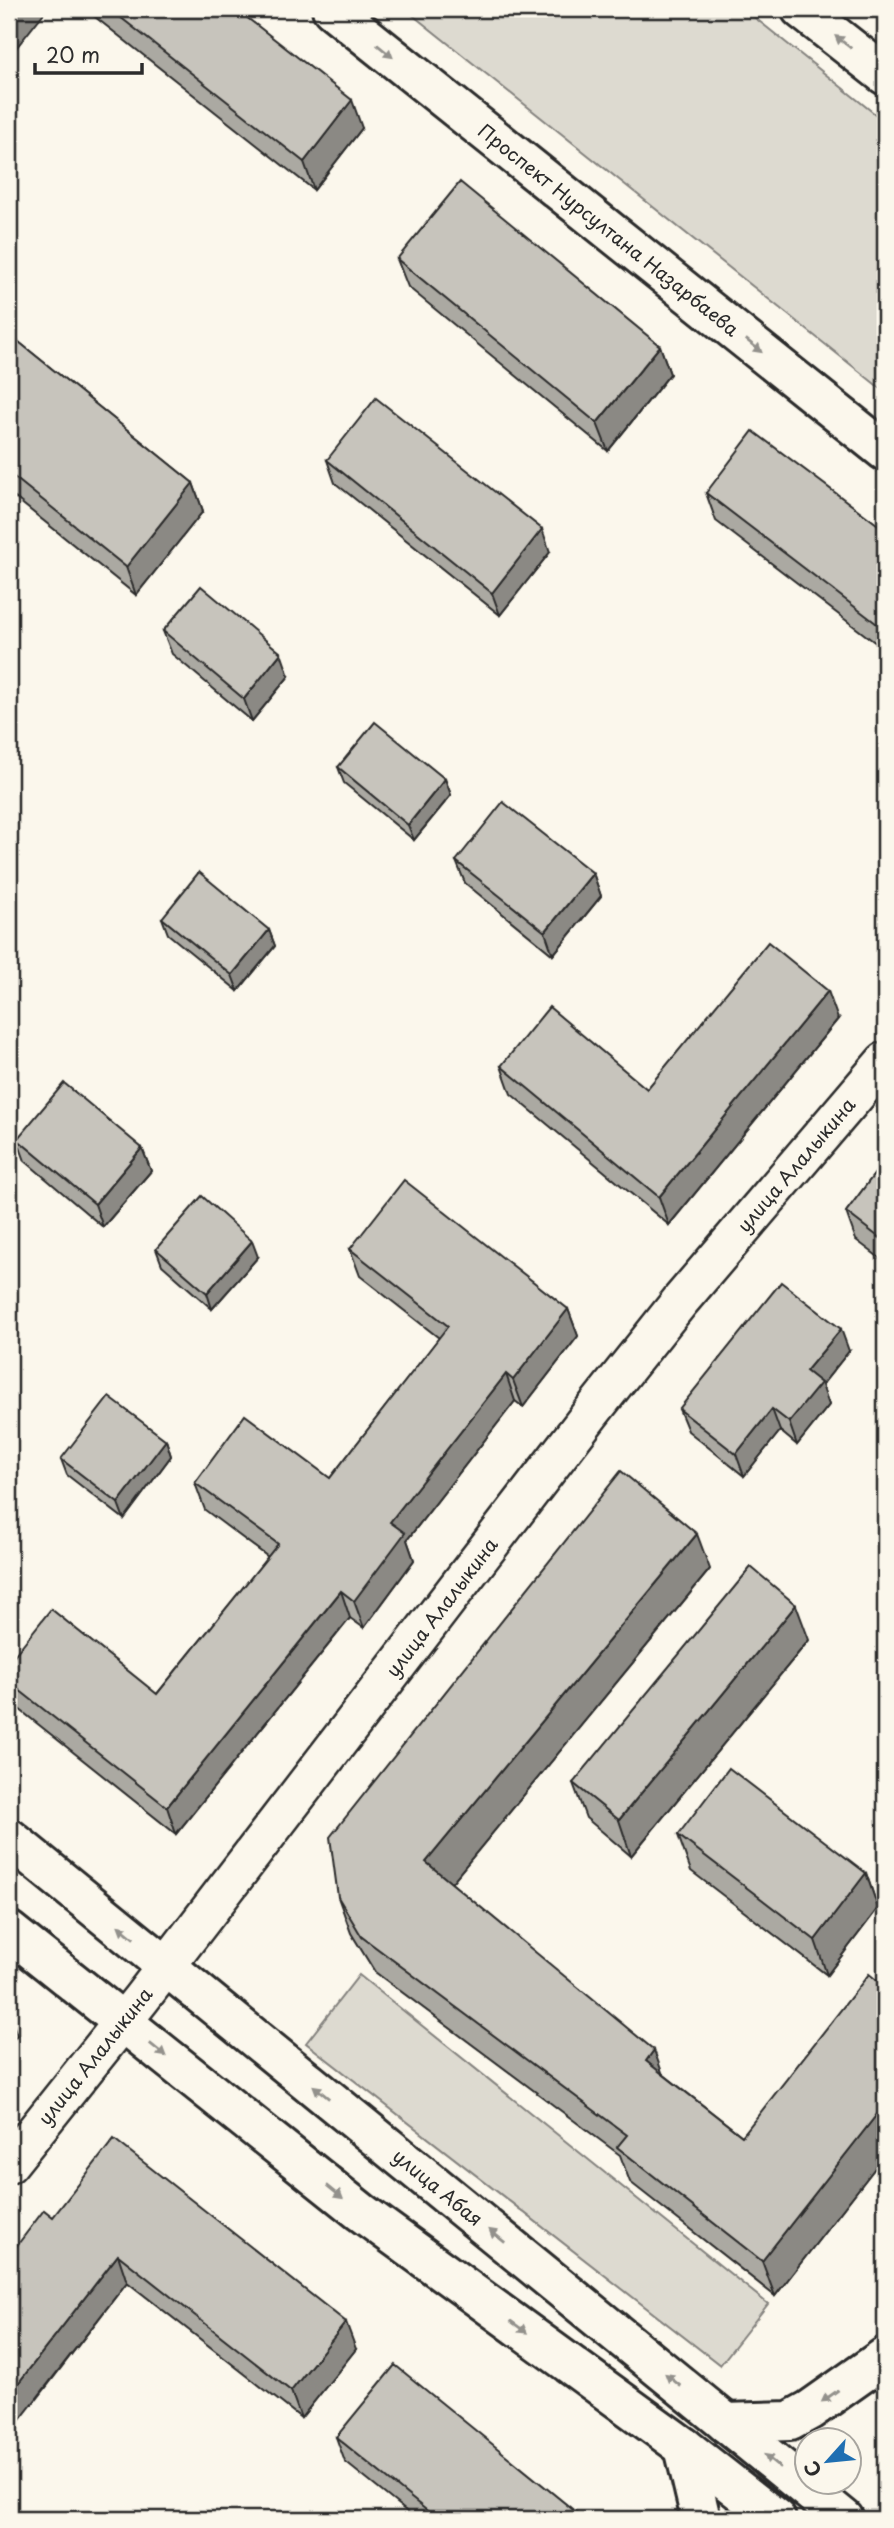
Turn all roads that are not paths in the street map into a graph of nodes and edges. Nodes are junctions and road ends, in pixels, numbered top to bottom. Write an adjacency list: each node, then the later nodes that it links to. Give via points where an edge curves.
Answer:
1 (332, 9): 4 (main road, Проспект Нурсултана Назарбаева, one-way to 4)
2 (801, 9): 3 (main road, one-way to 2)
3 (885, 75)
4 (885, 451)
5 (885, 1061): 8 (street, улица Алалыкина, via 673,1311)
6 (9, 1838): 8 (main road, улица Абая, one-way to 6)
7 (9, 1931): 9 (main road)
8 (166, 1965): 9 (street, улица Алалыкина); 12 (main road, улица Абая, one-way to 8)
9 (122, 2022): 10 (street, улица Алалыкина); 13 (main road, one-way to 13, via 361,2213)
10 (9, 2164)
11 (885, 2357): 12 (main road, one-way to 12, via 790,2421)
12 (726, 2423): 16 (main road, улица Абая, one-way to 12)
13 (684, 2446): 14 (main road); 15 (main road)
14 (701, 2519)
15 (776, 2519)
16 (844, 2519)

